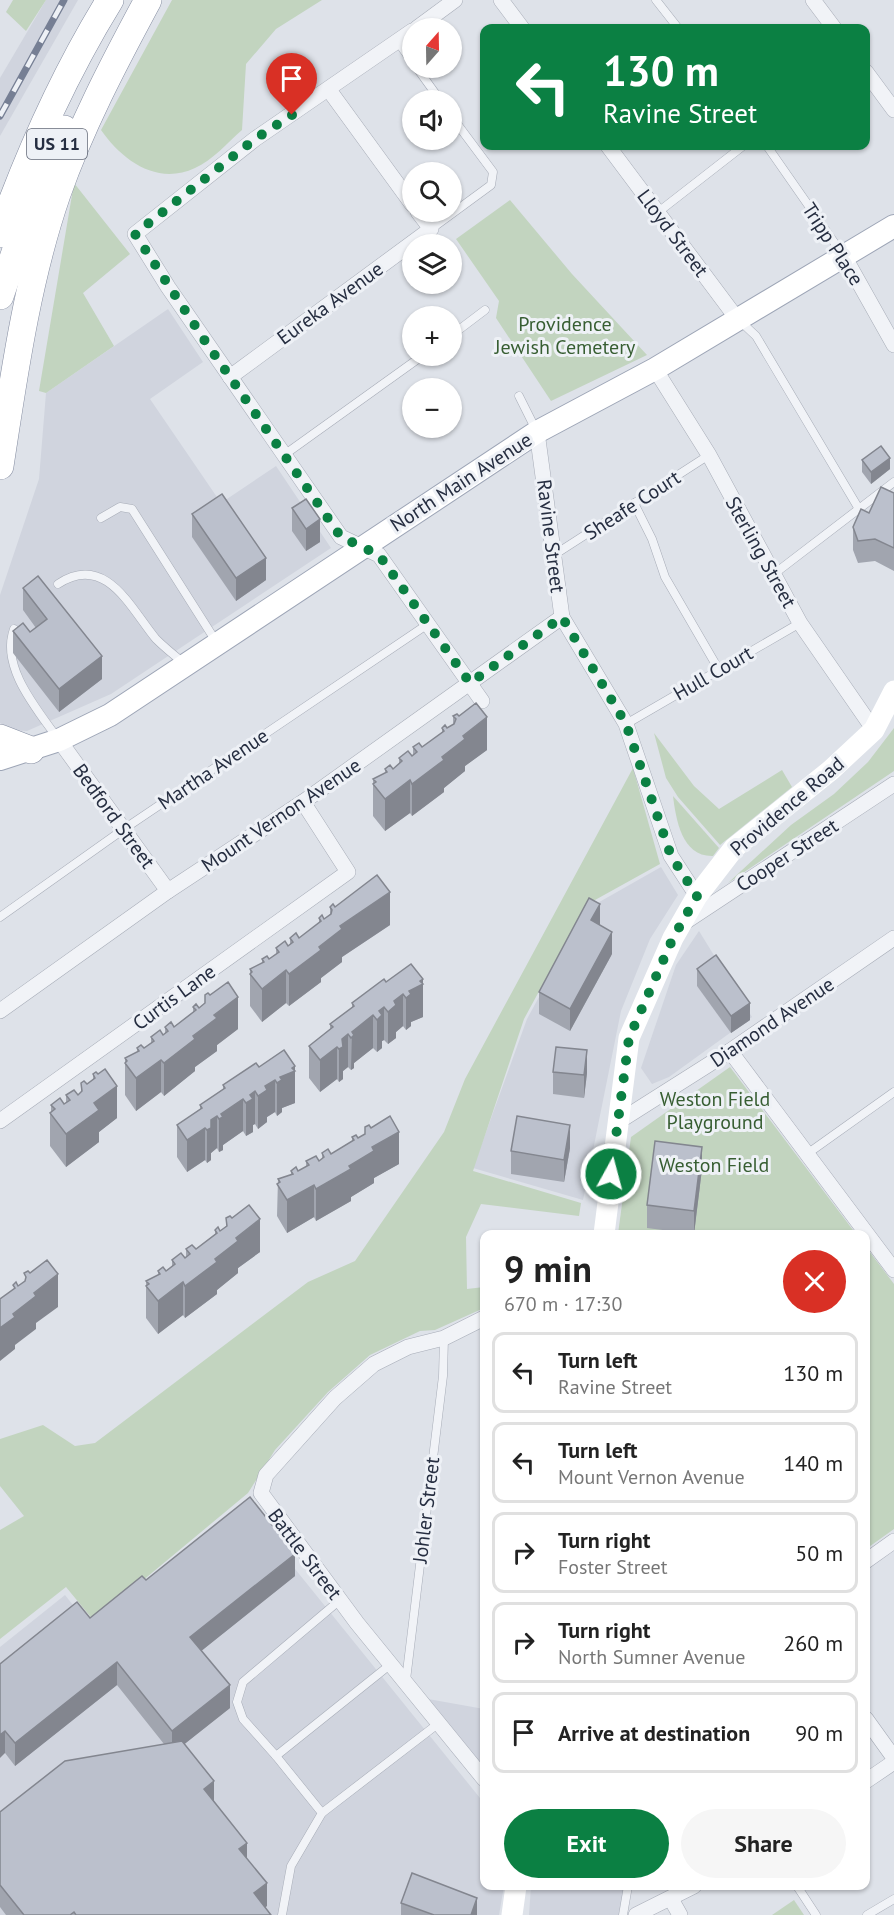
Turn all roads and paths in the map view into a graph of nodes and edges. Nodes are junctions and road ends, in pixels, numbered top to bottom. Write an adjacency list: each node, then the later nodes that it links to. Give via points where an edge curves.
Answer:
1 (110, 0): 27 (highway, US 11, via 54,104)
2 (133, 0): 29 (highway, US 11, via 49,160)
3 (148, 0): 41 (highway, via 97,97 56,196 29,300)
4 (455, 0): 8 (street)
5 (501, 0): 9 (street)
6 (656, 0): 10 (lane)
7 (813, 0): 11 (street)
8 (431, 18)
9 (519, 24)
10 (675, 24)
11 (831, 24)
12 (402, 39): 13 (street)
13 (398, 42): 14 (lane); 16 (street)
14 (402, 48)
15 (870, 77): 17 (street)
16 (329, 90): 22 (street); 36 (street, via 255,139 135,234)
17 (894, 110)
18 (462, 130): 26 (lane, via 493,172 491,185)
19 (611, 150): 23 (street, Lloyd Street)
20 (738, 150): 23 (lane)
21 (770, 150): 28 (lane, Tripp Place)
22 (402, 190)
23 (657, 213): 31 (street, Lloyd Street)
24 (425, 222): 26 (street)
25 (894, 226): 28 (main road, North Main Avenue)
26 (431, 230): 36 (street, Eureka Avenue)
27 (0, 232)
28 (844, 256): 31 (main road, North Main Avenue); 33 (street, Tripp Place)
29 (0, 296)
30 (485, 310): 32 (lane)
31 (738, 320): 35 (main road, North Main Avenue); 44 (lane, via 756,336)
32 (462, 327)
33 (894, 345)
34 (408, 366): 39 (lane)
35 (655, 369): 38 (main road, North Main Avenue); 40 (street, Sterling Street)
36 (230, 377): 39 (street)
37 (519, 396): 38 (lane)
38 (537, 432): 46 (main road, North Main Avenue); 47 (street, Ravine Street)
39 (284, 455): 46 (street, via 341,537)
40 (709, 455): 43 (lane, Sheafe Court); 48 (street, Sterling Street)
41 (0, 466)
42 (894, 482): 44 (lane)
43 (634, 503): 47 (lane, Sheafe Court); 56 (lane, via 665,577)
44 (859, 509): 48 (lane)
45 (101, 518): 54 (lane, via 120,507 132,509)
46 (360, 548): 52 (street, via 379,555); 54 (main road, North Main Avenue)
47 (554, 555): 50 (street, Ravine Street)
48 (774, 574): 51 (street, Sterling Street)
49 (58, 584): 55 (lane, via 81,576 105,578 158,640)
50 (562, 617): 57 (street, Mount Vernon Avenue); 60 (street, Ravine Street)
51 (800, 623): 56 (lane, Hull Court); 61 (street, Sterling Street)
52 (428, 624): 57 (street); 68 (lane, Martha Avenue)
53 (14, 629): 63 (lane, via 6,657 10,675)
54 (218, 644): 55 (main road, North Main Avenue)
55 (186, 665): 63 (main road, North Main Avenue, via 110,715)
56 (719, 670): 60 (lane, Hull Court)
57 (470, 683): 59 (street); 67 (street, Mount Vernon Avenue)
58 (894, 691): 61 (main road, Providence Road)
59 (482, 701)
60 (626, 724): 70 (street, Ravine Street, via 671,856)
61 (874, 730): 70 (main road, Providence Road, via 734,848)
62 (0, 738): 64 (highway)
63 (59, 740): 64 (main road, North Main Avenue); 68 (street, Bedford Street)
64 (31, 750): 65 (main road, North Main Avenue)
65 (0, 759)
66 (894, 784): 72 (street, Cooper Street)
67 (303, 802): 69 (street, Mount Vernon Avenue); 77 (street, Curtis Lane, via 348,872)
68 (124, 829): 69 (street, Bedford Street); 71 (lane, Martha Avenue)
69 (168, 891): 74 (street, Mount Vernon Avenue)
70 (697, 896): 72 (main road, Providence Road)
71 (0, 917)
72 (680, 926): 78 (main road, Providence Road, via 629,1038)
73 (894, 938): 75 (street, Diamond Avenue)
74 (0, 1011)
75 (730, 1052): 78 (street, Diamond Avenue); 79 (street)
76 (894, 1092): 79 (lane)
77 (0, 1121)
78 (618, 1122): 80 (main road, Providence Road)
79 (807, 1154): 81 (street)
80 (604, 1230)
81 (888, 1250): 82 (street)
82 (894, 1270)
83 (480, 1320): 84 (street)
84 (444, 1338): 87 (street, Battle Street, via 408,1347 374,1364 335,1398 266,1475 261,1493); 89 (lane, Johler Street, via 443,1376)
85 (894, 1541): 86 (street)
86 (870, 1558)
87 (340, 1600): 88 (street, Battle Street); 92 (lane, via 243,1682 237,1702 243,1719)
88 (391, 1664): 89 (street, Battle Street); 92 (lane)
89 (406, 1682): 90 (street, Battle Street)
90 (439, 1723): 94 (street, Battle Street); 96 (lane)
91 (870, 1725): 93 (street)
92 (276, 1756): 96 (lane)
93 (894, 1760): 95 (street)
94 (480, 1774)
95 (870, 1779)
96 (322, 1814): 103 (lane, via 291,1866)
97 (515, 1890): 104 (main road)
98 (627, 1890): 105 (lane)
99 (687, 1890): 101 (street)
100 (800, 1890): 108 (lane)
101 (671, 1899): 106 (street); 107 (street)
102 (894, 1899): 109 (lane)
103 (282, 1915)
104 (512, 1915)
105 (623, 1915)
106 (636, 1915)
107 (680, 1915)
108 (816, 1915)
109 (867, 1915)

